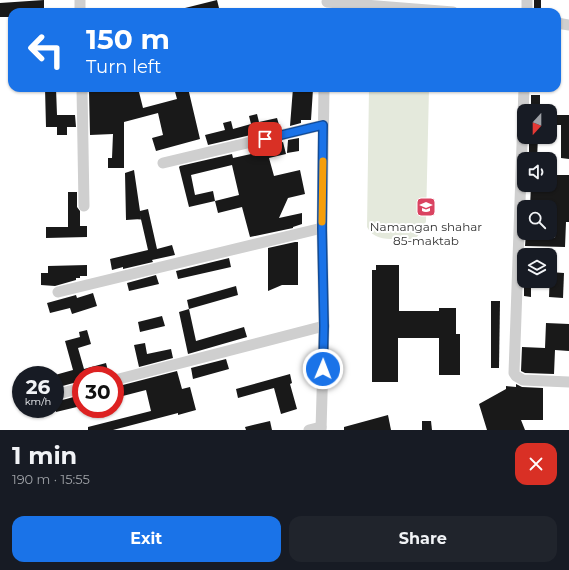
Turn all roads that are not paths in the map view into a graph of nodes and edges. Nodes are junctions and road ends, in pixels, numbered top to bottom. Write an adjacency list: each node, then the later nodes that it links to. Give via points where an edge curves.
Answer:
1 (327, 5): 2 (street)
2 (381, 8)
3 (82, 92): 8 (street)
4 (324, 92): 6 (street)
5 (524, 92): 13 (street, via 514,373 523,380)
6 (323, 125): 7 (street); 9 (street)
7 (163, 163)
8 (84, 206)
9 (322, 228): 10 (street); 11 (street)
10 (58, 292)
11 (324, 326): 12 (street); 14 (street)
12 (124, 378)
13 (569, 382)
14 (321, 428): 15 (street)
15 (309, 430)

